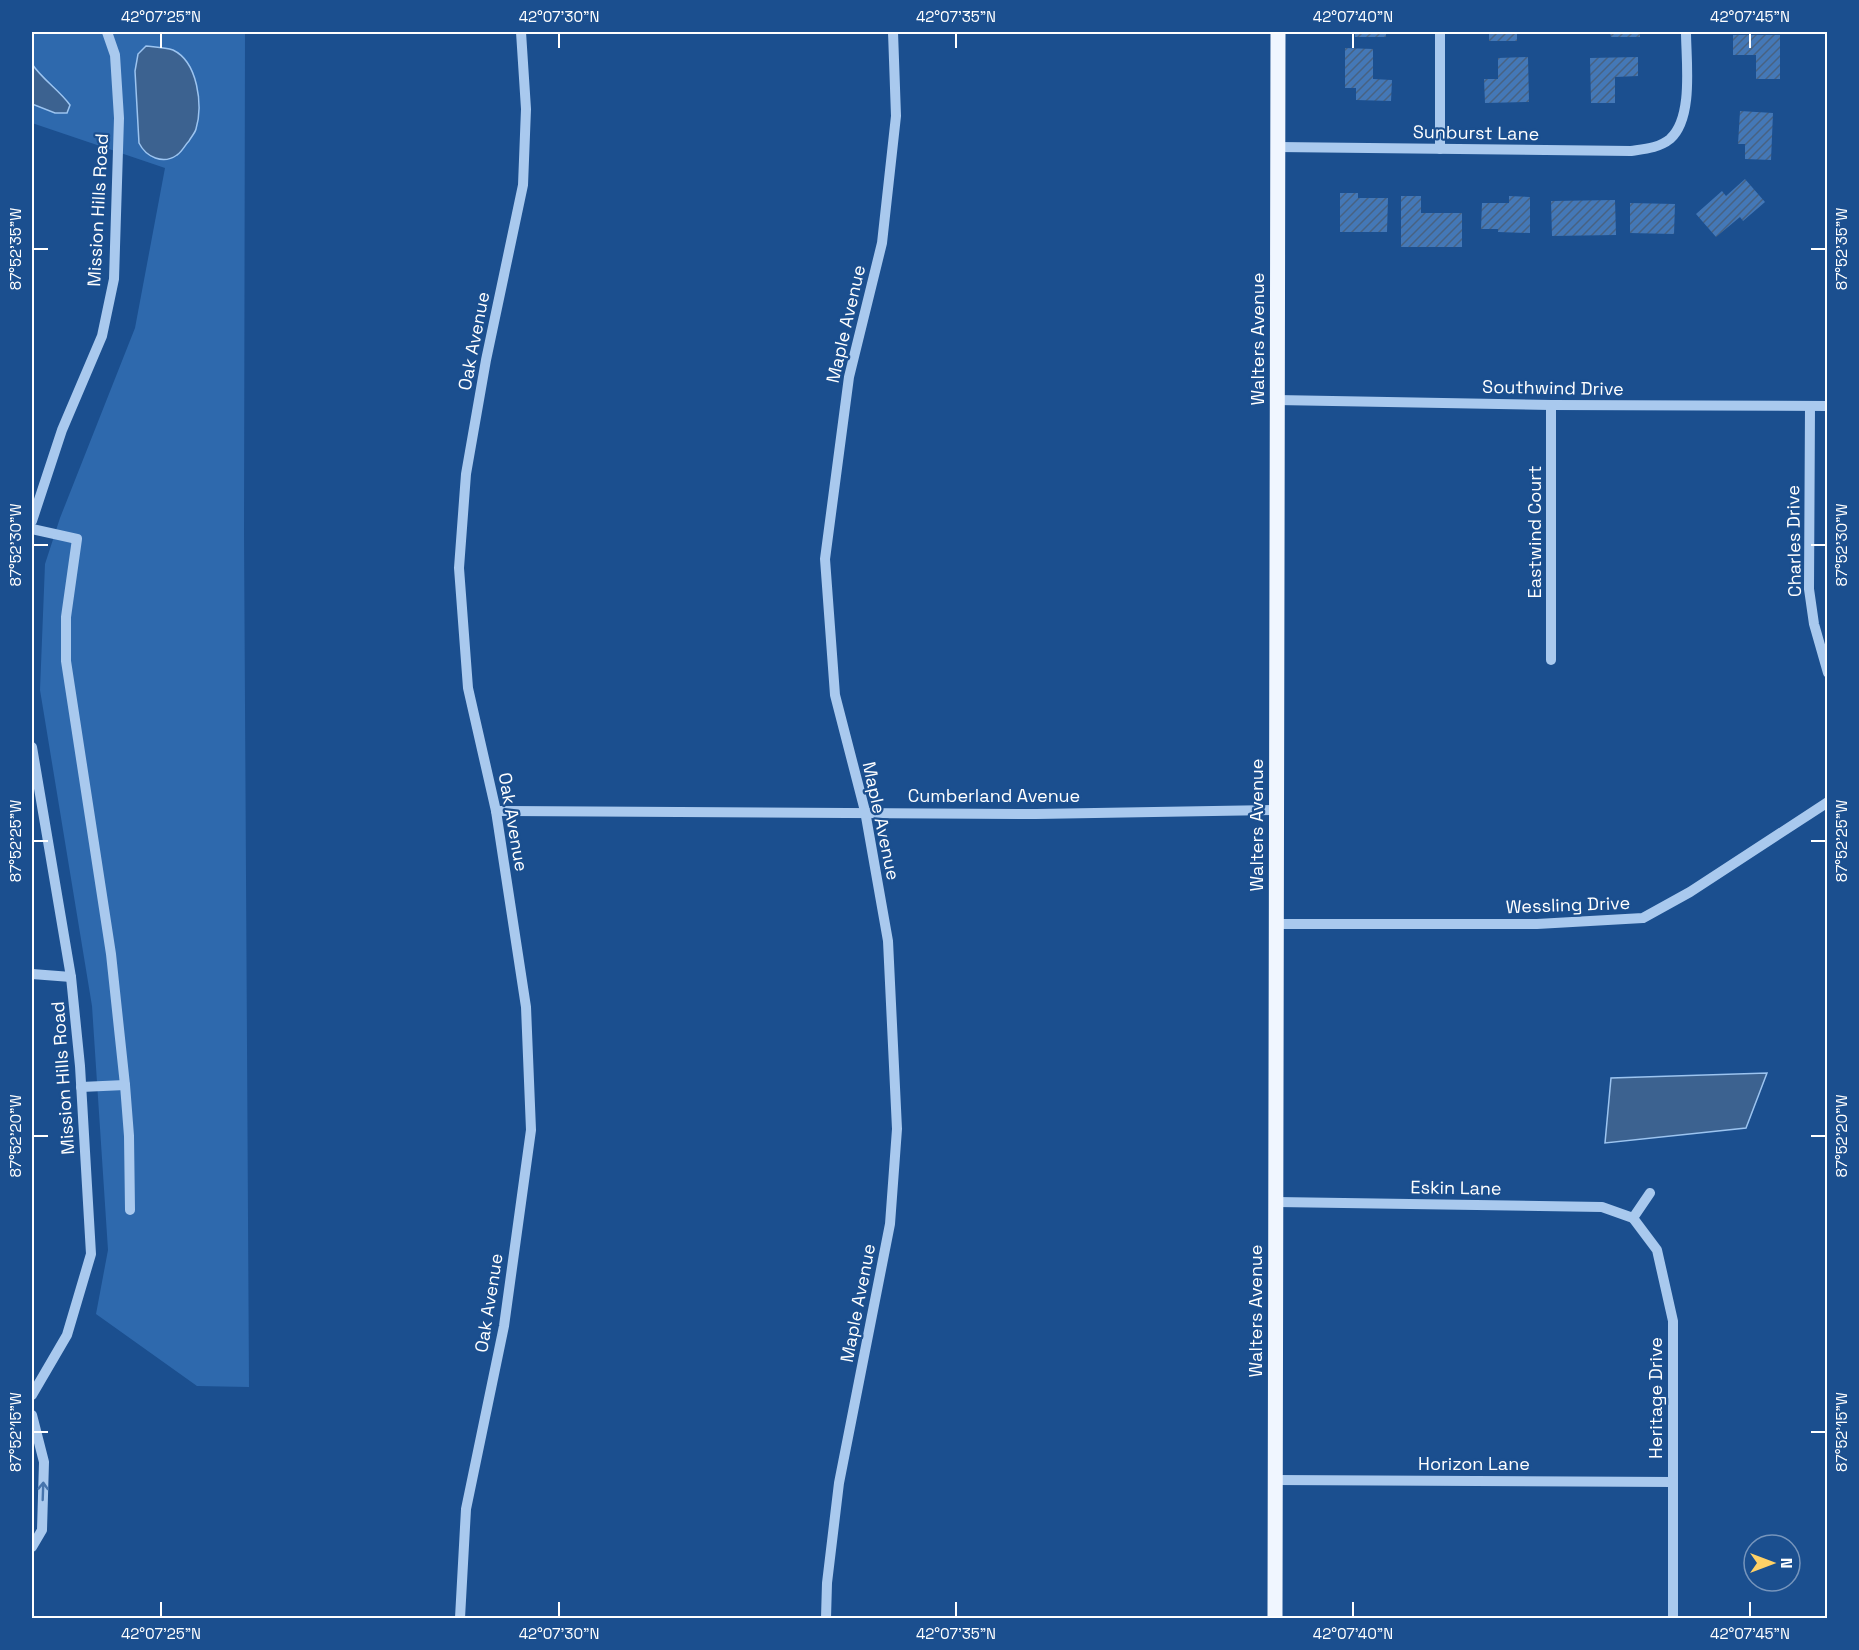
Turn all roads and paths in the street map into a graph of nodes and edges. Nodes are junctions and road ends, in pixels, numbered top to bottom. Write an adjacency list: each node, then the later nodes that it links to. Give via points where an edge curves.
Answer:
1 (107, 32): 13 (street, Mission Hills Road, via 115,55 119,118 114,279 102,336 62,430)
2 (521, 32): 19 (street, Oak Avenue, via 526,109 523,185 466,474 459,568 468,688)
3 (893, 32): 21 (street, Maple Avenue, via 896,116 882,243 849,377 825,559 835,695)
4 (1278, 32): 7 (main road, Walters Avenue)
5 (1440, 32): 8 (street)
6 (1686, 32): 8 (street, Sunburst Lane, via 1686,104 1681,122 1671,138 1653,148)
7 (1278, 147): 8 (street, Sunburst Lane); 9 (main road, Walters Avenue)
8 (1440, 149)
9 (1277, 400): 10 (street, Southwind Drive); 20 (main road, Walters Avenue)
10 (1551, 405): 11 (street, Southwind Drive); 15 (street, Eastwind Court)
11 (1810, 406): 12 (street, Southwind Drive); 16 (street, Charles Drive, via 1809,589)
12 (1827, 406)
13 (32, 521)
14 (32, 529): 25 (street, via 77,539 66,617 66,661 111,954)
15 (1551, 660)
16 (1827, 673)
17 (32, 747): 24 (street, Mission Hills Road)
18 (1827, 802): 22 (street, Wessling Drive, via 1690,892 1643,918 1538,924)
19 (496, 810): 21 (street, Cumberland Avenue); 36 (street, Oak Avenue, via 526,1007 531,1130 504,1326 466,1509)
20 (1276, 810): 21 (street, Cumberland Avenue); 22 (main road, Walters Avenue)
21 (865, 811): 37 (street, Maple Avenue, via 888,942 897,1129 890,1224 839,1484)
22 (1276, 924): 28 (main road, Walters Avenue)
23 (32, 974): 24 (street)
24 (71, 978): 26 (street, Mission Hills Road)
25 (125, 1085): 26 (street); 29 (street)
26 (81, 1086): 31 (street, Mission Hills Road, via 91,1254 67,1335)
27 (1650, 1193): 30 (street)
28 (1276, 1202): 30 (street, Eskin Lane, via 1602,1207); 33 (main road, Walters Avenue)
29 (130, 1210)
30 (1633, 1218): 34 (street, Heritage Drive, via 1657,1250 1673,1321)
31 (32, 1395)
32 (32, 1415): 35 (street, one-way to 32, via 42,1530 44,1462)
33 (1275, 1480): 34 (street, Horizon Lane); 38 (main road, Walters Avenue)
34 (1673, 1482): 39 (street, Heritage Drive)
35 (32, 1547)
36 (460, 1618)
37 (826, 1618)
38 (1275, 1618)
39 (1673, 1618)

